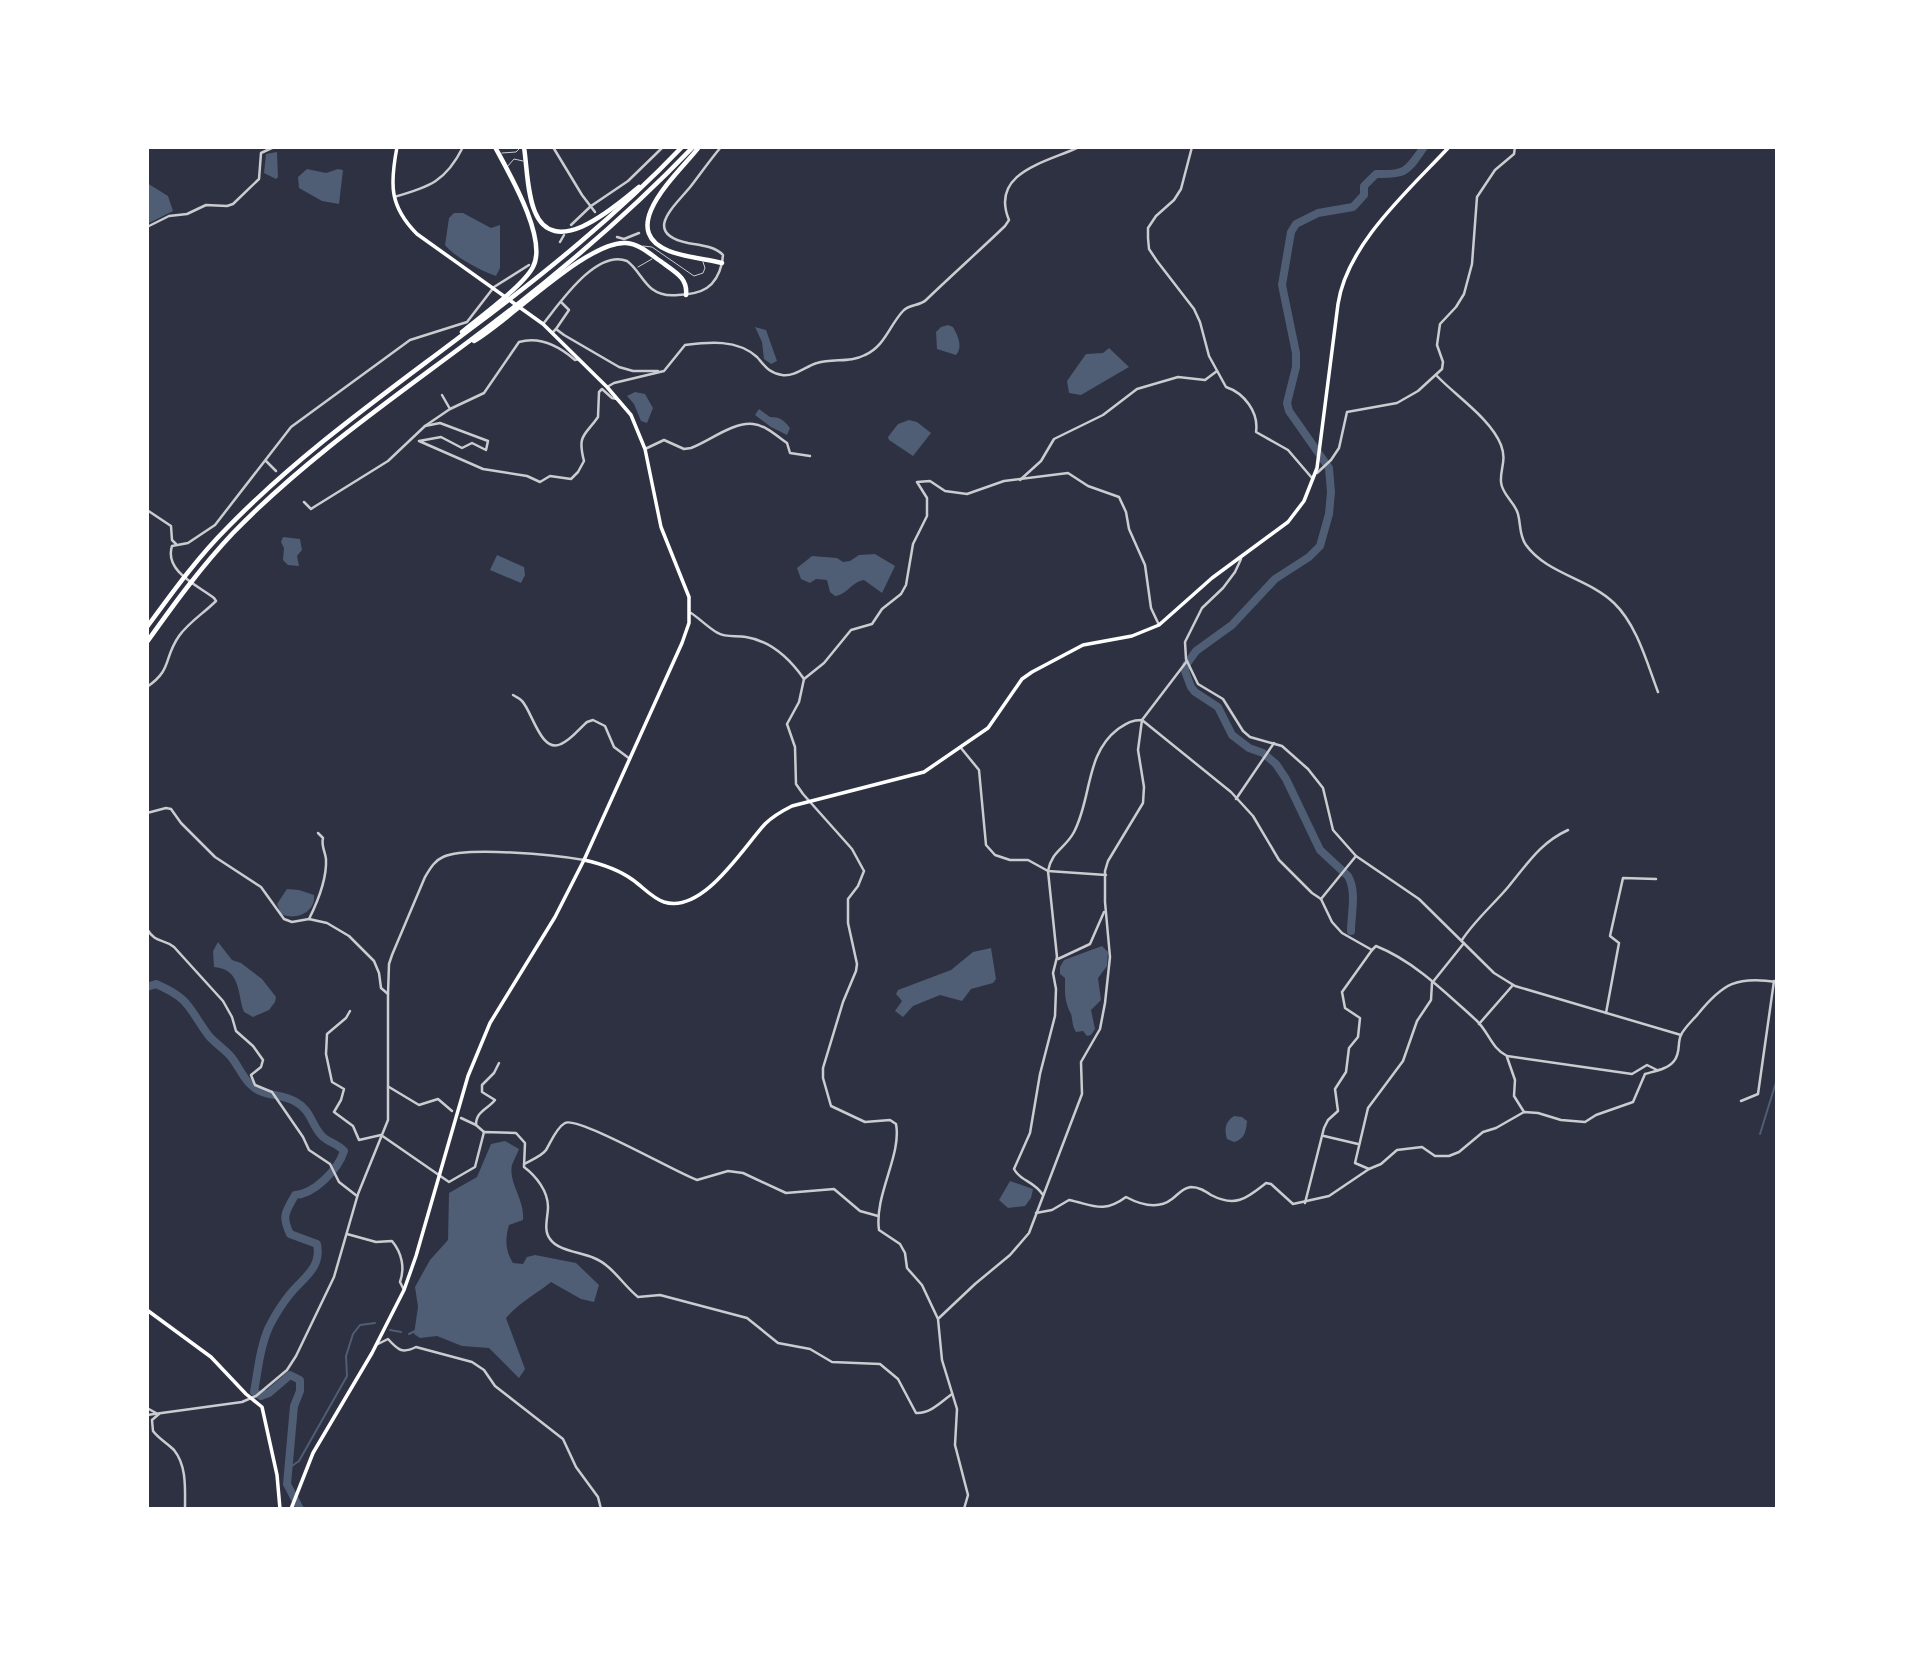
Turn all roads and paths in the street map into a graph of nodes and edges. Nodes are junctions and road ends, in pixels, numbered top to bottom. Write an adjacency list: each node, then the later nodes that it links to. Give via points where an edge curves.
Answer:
1 (274, 147): 22 (street, via 263,150 259,179 233,204 206,205)
2 (397, 147): 18 (main road)
3 (463, 147): 18 (street, via 440,180)
4 (523, 147): 15 (lane, via 511,154); 16 (highway)
5 (553, 147): 19 (street)
6 (663, 147): 19 (street, via 628,181)
7 (681, 147): 16 (highway, via 609,211 570,231 551,229 538,217); 42 (highway, via 574,249)
8 (693, 147): 39 (highway, via 607,230)
9 (699, 147): 28 (highway, via 654,200 647,221 659,245)
10 (721, 147): 30 (street, via 664,220 672,238 717,249)
11 (1079, 147): 43 (street, via 1018,175 1004,202 1009,220 1005,226 924,302 902,311 885,339 866,355 823,361 784,375 771,372 747,350 711,342 685,345)
12 (1192, 147): 44 (street, via 1181,189 1156,216 1147,238 1149,249 1194,309)
13 (1449, 147): 55 (main road, via 1361,246 1344,277)
14 (1516, 147): 45 (street, via 1478,195 1472,264 1461,300 1440,324 1437,345 1443,366)
15 (496, 149): 17 (highway)
16 (527, 165): 17 (lane, via 514,159)
17 (506, 169): 42 (highway, via 536,239 535,265 526,278)
18 (394, 197): 33 (main road, via 398,212 417,234)
19 (591, 206): 20 (street); 21 (street)
20 (595, 212)
21 (571, 225)
22 (147, 227)
23 (639, 233): 25 (street)
24 (564, 235): 26 (street)
25 (618, 237)
26 (560, 242)
27 (640, 247): 28 (lane, via 652,247 698,276 705,268); 29 (highway); 39 (highway, via 621,243 604,248)
28 (699, 257): 30 (highway)
29 (658, 259): 32 (lane); 34 (highway, via 683,278)
30 (722, 262): 34 (street, via 710,287)
31 (529, 265): 33 (street)
32 (636, 269): 34 (street, via 654,291); 35 (street, via 622,259 606,261)
33 (494, 287): 36 (main road); 38 (street, via 467,322)
34 (686, 295)
35 (561, 302): 36 (street); 37 (street, via 569,310)
36 (543, 324): 37 (main road)
37 (554, 331): 41 (main road); 43 (street, via 620,367)
38 (402, 346): 40 (street); 53 (street, via 291,427)
39 (460, 348): 65 (highway, via 350,430 265,502 211,558)
40 (408, 352)
41 (579, 359): 46 (main road); 49 (street, via 553,343 524,340 484,393)
42 (429, 360): 64 (highway, via 260,496 204,553)
43 (664, 371): 46 (street)
44 (1217, 371): 56 (street, via 1205,380 1178,377 1137,389 1102,415 1054,439 1041,461); 57 (street, via 1226,387 1244,397 1258,422 1256,432 1288,450)
45 (1437, 376): 55 (street, via 1397,403 1347,412 1339,448); 69 (street, via 1467,402 1498,440 1505,460 1501,482 1517,511 1522,539 1534,555 1605,596 1624,613)
46 (607, 387): 48 (main road)
47 (442, 395): 49 (street)
48 (617, 399): 50 (street, via 601,389 599,392 598,417 584,431 584,461 571,479 550,476 540,482 483,469 419,441 441,437 462,447 472,443 486,450 488,441 440,423); 51 (main road, via 631,415)
49 (450, 410): 50 (street)
50 (425, 426): 58 (street, via 366,475 310,509)
51 (645, 449): 52 (street, via 664,440 684,449 752,424 787,443 790,453); 62 (main road, via 662,527 686,586)
52 (810, 456)
53 (265, 460): 54 (street); 60 (street, via 215,525 188,543)
54 (276, 471)
55 (1316, 474): 57 (main road)
56 (1020, 480): 63 (street, via 1068,473 1119,497 1145,565); 67 (street, via 967,494 945,491 930,481 917,482 927,498 927,516 913,544 901,594 872,624 851,630)
57 (1314, 481): 61 (main road, via 1288,522)
58 (304, 502)
59 (147, 510): 60 (street, via 171,526)
60 (176, 544): 68 (street, via 169,556 174,569 216,601 181,633 170,649 167,668)
61 (1242, 556): 63 (main road); 66 (street, via 1223,588 1202,608 1185,642)
62 (691, 613): 67 (street, via 717,633 769,645); 74 (main road)
63 (1158, 625): 73 (main road, via 1132,636 1083,645 1047,662 1022,679 988,728)
64 (147, 627)
65 (147, 642)
66 (1187, 661): 71 (street); 72 (street, via 1198,684 1223,699 1243,731)
67 (804, 679): 76 (street, via 788,724 795,747 796,783)
68 (147, 687)
69 (1658, 692)
70 (513, 695): 74 (street, via 522,700 538,731 552,745 562,744 593,720 605,726 614,747)
71 (1142, 720): 75 (street); 82 (street, via 1130,720 1108,737 1096,755 1074,833 1054,853); 83 (street, via 1138,750 1143,803 1108,861)
72 (1273, 743): 75 (street); 80 (street, via 1290,751 1318,780 1333,830)
73 (961, 747): 76 (main road, via 924,772); 82 (street, via 979,770 986,845 995,855 1027,860)
74 (629, 759): 81 (main road)
75 (1236, 799): 85 (street, via 1254,816 1279,860)
76 (810, 801): 81 (main road, via 774,816 713,883 684,903 663,901 616,870); 120 (street, via 852,849 864,872 848,899 856,971 823,1078 831,1106 865,1122 890,1120 896,1124)
77 (147, 813): 87 (street, via 172,809 215,857 261,887 284,919)
78 (1568, 830): 89 (street, via 1538,850)
79 (318, 833): 87 (street, via 323,838 326,867)
80 (1356, 856): 85 (street); 89 (street, via 1419,899)
81 (584, 860): 95 (street, via 517,853 456,854 437,861 425,877 391,955); 115 (main road, via 490,1023 468,1076)
82 (1048, 872): 83 (street); 91 (street)
83 (1105, 875): 86 (street)
84 (1656, 879): 97 (street, via 1623,878 1610,936 1619,943)
85 (1321, 899): 90 (street, via 1342,933)
86 (1105, 909): 91 (street, via 1090,944); 116 (street, via 1110,957 1102,1023 1081,1062 1082,1094)
87 (309, 919): 95 (street, via 334,925 371,957 378,967 381,988)
88 (147, 929): 117 (street, via 154,939 174,947 223,1001 236,1031 263,1060 251,1074 252,1081 273,1094 309,1150 328,1162 339,1182)
89 (1463, 941): 93 (street); 94 (street, via 1494,973)
90 (1372, 950): 93 (street, via 1376,946 1387,951); 110 (street, via 1342,992 1345,1008 1360,1018 1360,1028 1349,1048 1346,1072 1335,1089 1339,1111 1328,1120)
91 (1056, 959): 116 (street, via 1055,1016 1030,1133 1014,1169)
92 (1775, 981): 99 (street, via 1748,979 1724,987); 104 (street, via 1758,1094)
93 (1432, 983): 98 (street); 112 (street, via 1431,1000 1417,1021 1403,1061 1368,1108)
94 (1513, 985): 97 (street); 98 (street)
95 (388, 994): 103 (street)
96 (350, 1011): 111 (street, via 327,1034 331,1081 344,1091 334,1112 353,1126 359,1140)
97 (1605, 1014): 99 (street)
98 (1479, 1024): 100 (street, via 1496,1049)
99 (1681, 1035): 102 (street, via 1677,1059)
100 (1507, 1056): 102 (street, via 1632,1074 1647,1065); 106 (street, via 1516,1080 1514,1096)
101 (499, 1063): 108 (street, via 482,1085 484,1094 495,1100 481,1111)
102 (1657, 1070): 106 (street, via 1645,1074 1633,1102 1585,1122)
103 (389, 1087): 105 (street, via 419,1105 438,1099); 111 (street)
104 (1741, 1101)
105 (452, 1111)
106 (1524, 1112): 114 (street, via 1483,1132 1457,1153 1440,1157 1422,1147 1397,1150)
107 (461, 1118): 108 (street)
108 (476, 1125): 109 (street)
109 (484, 1132): 113 (street, via 522,1137); 115 (street, via 475,1167 449,1182)
110 (1323, 1136): 112 (street); 118 (street)
111 (383, 1137): 115 (street); 117 (street)
112 (1359, 1144): 114 (street, via 1355,1163)
113 (524, 1164): 120 (street, via 545,1152 562,1125 571,1122 697,1180 729,1171 786,1193 834,1189 860,1211); 126 (street, via 536,1175 546,1197 550,1241 596,1258 638,1297 660,1296 747,1318 778,1343 810,1349 832,1362 880,1364 898,1379 916,1413 931,1410)
114 (1368, 1169): 118 (street, via 1329,1196)
115 (439, 1176): 122 (main road)
116 (1043, 1195): 119 (street)
117 (358, 1197): 121 (street)
118 (1305, 1203): 119 (street, via 1293,1204 1266,1183 1242,1200 1222,1200 1196,1187 1159,1206 1126,1197 1103,1207 1069,1200)
119 (1036, 1213): 124 (street, via 1020,1246)
120 (878, 1216): 124 (street, via 880,1230 900,1244 907,1268 922,1285)
121 (347, 1234): 122 (street, via 392,1241 400,1252); 127 (street, via 334,1277 296,1356 287,1370)
122 (404, 1290): 125 (main road)
123 (147, 1310): 127 (main road)
124 (938, 1319): 126 (street, via 939,1345)
125 (377, 1345): 131 (main road, via 324,1432); 134 (street, via 388,1339 400,1351 416,1347 472,1362 484,1370 495,1386 563,1440)
126 (952, 1394): 135 (street, via 957,1409 955,1446 968,1495)
127 (254, 1396): 129 (street, via 242,1402); 133 (main road, via 264,1413)
128 (147, 1408): 129 (street)
129 (159, 1413): 130 (street); 132 (street, via 152,1420 153,1431 180,1462)
130 (147, 1415)
131 (292, 1507)
132 (185, 1509)
133 (280, 1509)
134 (601, 1509)
135 (964, 1509)

